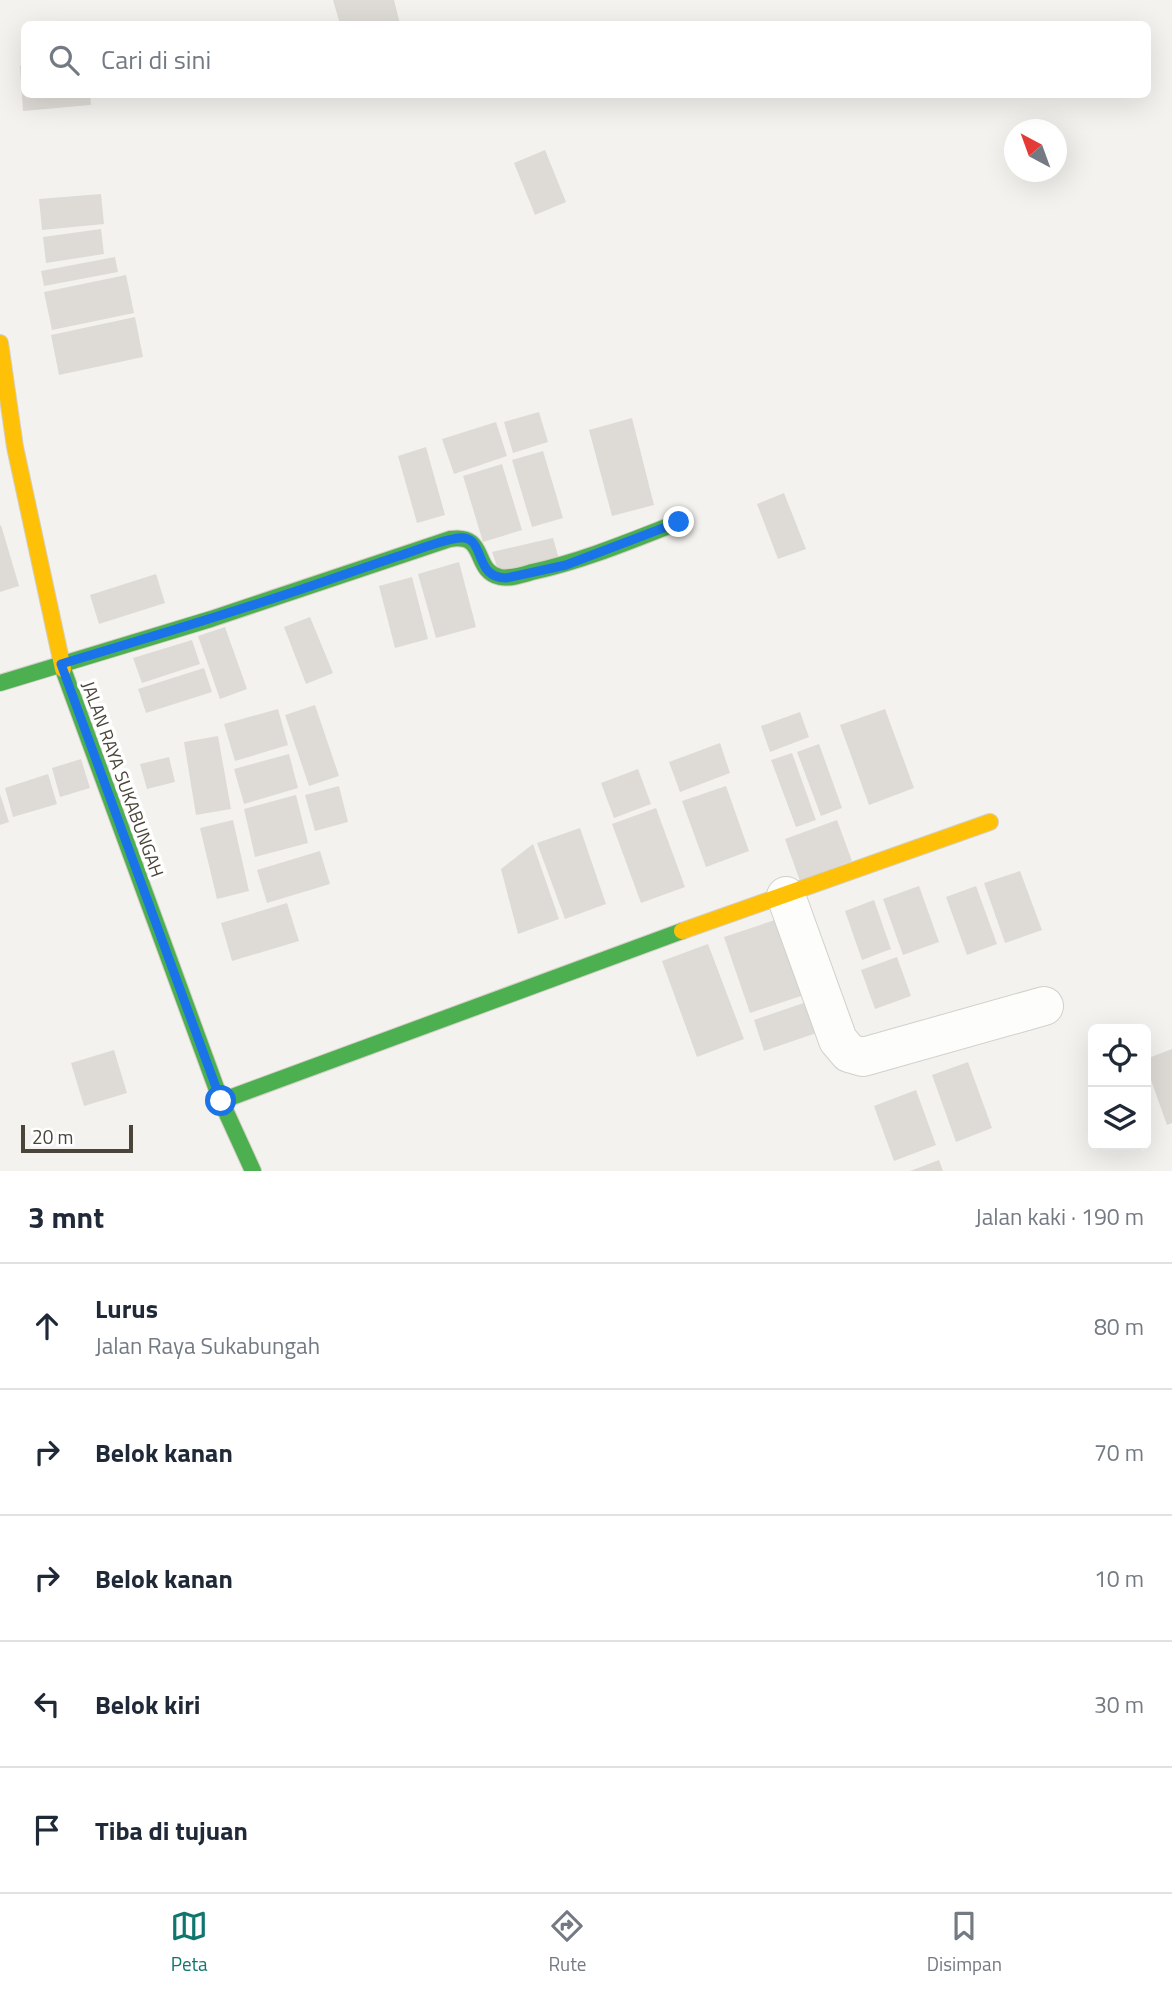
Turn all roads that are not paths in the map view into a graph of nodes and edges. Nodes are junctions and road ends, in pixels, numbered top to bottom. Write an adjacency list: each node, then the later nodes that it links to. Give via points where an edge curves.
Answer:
1 (0, 343): 3 (street, JALAN RAYA SUKABUNGAH, via 15,447)
2 (679, 522): 3 (street, via 566,565 506,578 490,574 477,546 461,537)
3 (61, 664): 4 (street); 8 (street, JALAN RAYA SUKABUNGAH)
4 (0, 683)
5 (990, 822): 6 (street)
6 (786, 896): 7 (street, via 838,1040 849,1054 863,1057); 8 (street)
7 (1044, 1006)
8 (221, 1101): 9 (street, JALAN RAYA SUKABUNGAH)
9 (253, 1171)

